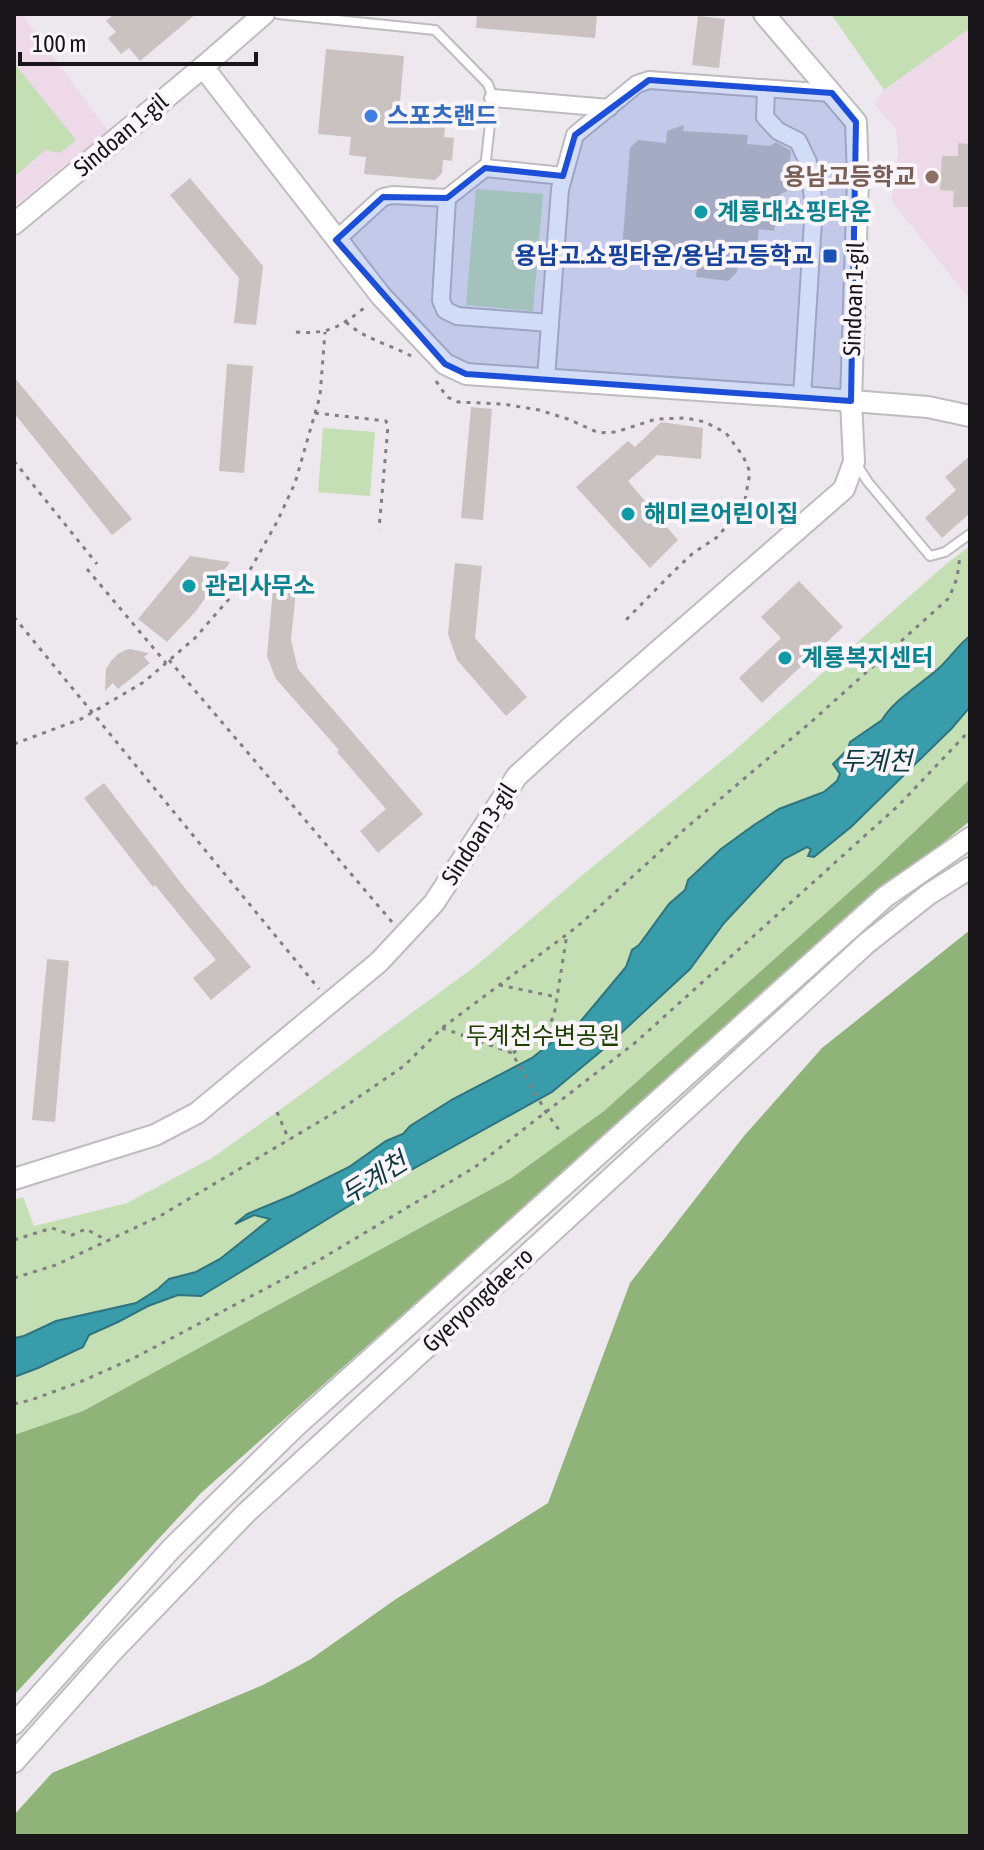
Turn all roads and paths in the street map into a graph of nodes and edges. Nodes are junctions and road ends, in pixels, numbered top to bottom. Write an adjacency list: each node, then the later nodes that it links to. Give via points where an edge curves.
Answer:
1 (264, 14): 4 (street, Sindoan 1-gil)
2 (278, 14): 7 (lane, via 435,30 488,84)
3 (764, 14): 6 (street, Sindoan 1-gil)
4 (203, 67): 12 (street, Sindoan 1-gil); 13 (street)
5 (766, 89): 6 (street); 8 (street, via 649,80); 22 (street, via 765,117 798,141 808,162 814,205)
6 (832, 93): 23 (street, Sindoan 1-gil, via 856,122)
7 (493, 98): 8 (street); 9 (lane)
8 (609, 108): 10 (street, via 575,135)
9 (485, 168): 10 (street); 11 (street)
10 (563, 176): 16 (street)
11 (447, 198): 13 (street, via 383,197); 16 (street, via 441,300 445,310 457,316)
12 (14, 224)
13 (336, 240): 14 (street)
14 (381, 296): 15 (path); 21 (street, via 445,364 466,374)
15 (346, 322): 18 (path); 19 (path)
16 (550, 323): 21 (street)
17 (296, 332): 18 (path)
18 (325, 332): 24 (path)
19 (418, 359)
20 (428, 371): 33 (path, via 447,397 458,402 539,410 599,433 656,419 686,418 726,433 750,472 745,500 716,538 693,553)
21 (546, 378): 22 (street)
22 (802, 397): 23 (street)
23 (851, 401): 25 (street); 27 (street)
24 (315, 413): 28 (path, via 386,421); 34 (path, via 295,483 242,584)
25 (970, 416)
26 (14, 461): 30 (path)
27 (854, 462): 29 (lane, via 930,556); 41 (street, Sindoan 3-gil, via 844,489 517,776 434,903)
28 (379, 529)
29 (967, 537): 40 (path, via 949,598)
30 (97, 564)
31 (87, 569): 34 (path)
32 (14, 617): 35 (path)
33 (622, 624)
34 (168, 662): 35 (path); 41 (path)
35 (93, 712): 37 (path); 44 (path)
36 (970, 730): 48 (path, via 877,826 636,1042)
37 (14, 744)
38 (970, 838): 56 (street, Gyeryongdae-ro, via 885,897 296,1426 172,1548)
39 (970, 868): 57 (street, Gyeryongdae-ro, via 867,943 246,1513)
40 (567, 934): 42 (path); 43 (path)
41 (404, 936): 44 (street, Sindoan 3-gil)
42 (499, 985): 43 (path); 45 (path)
43 (557, 997): 46 (path, via 546,1030)
44 (330, 1003): 51 (street, Sindoan 3-gil, via 197,1113 155,1135)
45 (442, 1028): 46 (path); 50 (path, via 404,1066)
46 (512, 1053): 48 (path)
47 (277, 1112): 50 (path)
48 (546, 1112): 49 (path); 55 (path, via 475,1167 316,1262 134,1358)
49 (559, 1130)
50 (289, 1140): 53 (path)
51 (14, 1179)
52 (14, 1240): 53 (path, via 52,1228 72,1235 86,1229)
53 (108, 1241): 54 (path)
54 (14, 1278)
55 (14, 1404)
56 (14, 1724)
57 (14, 1762)

